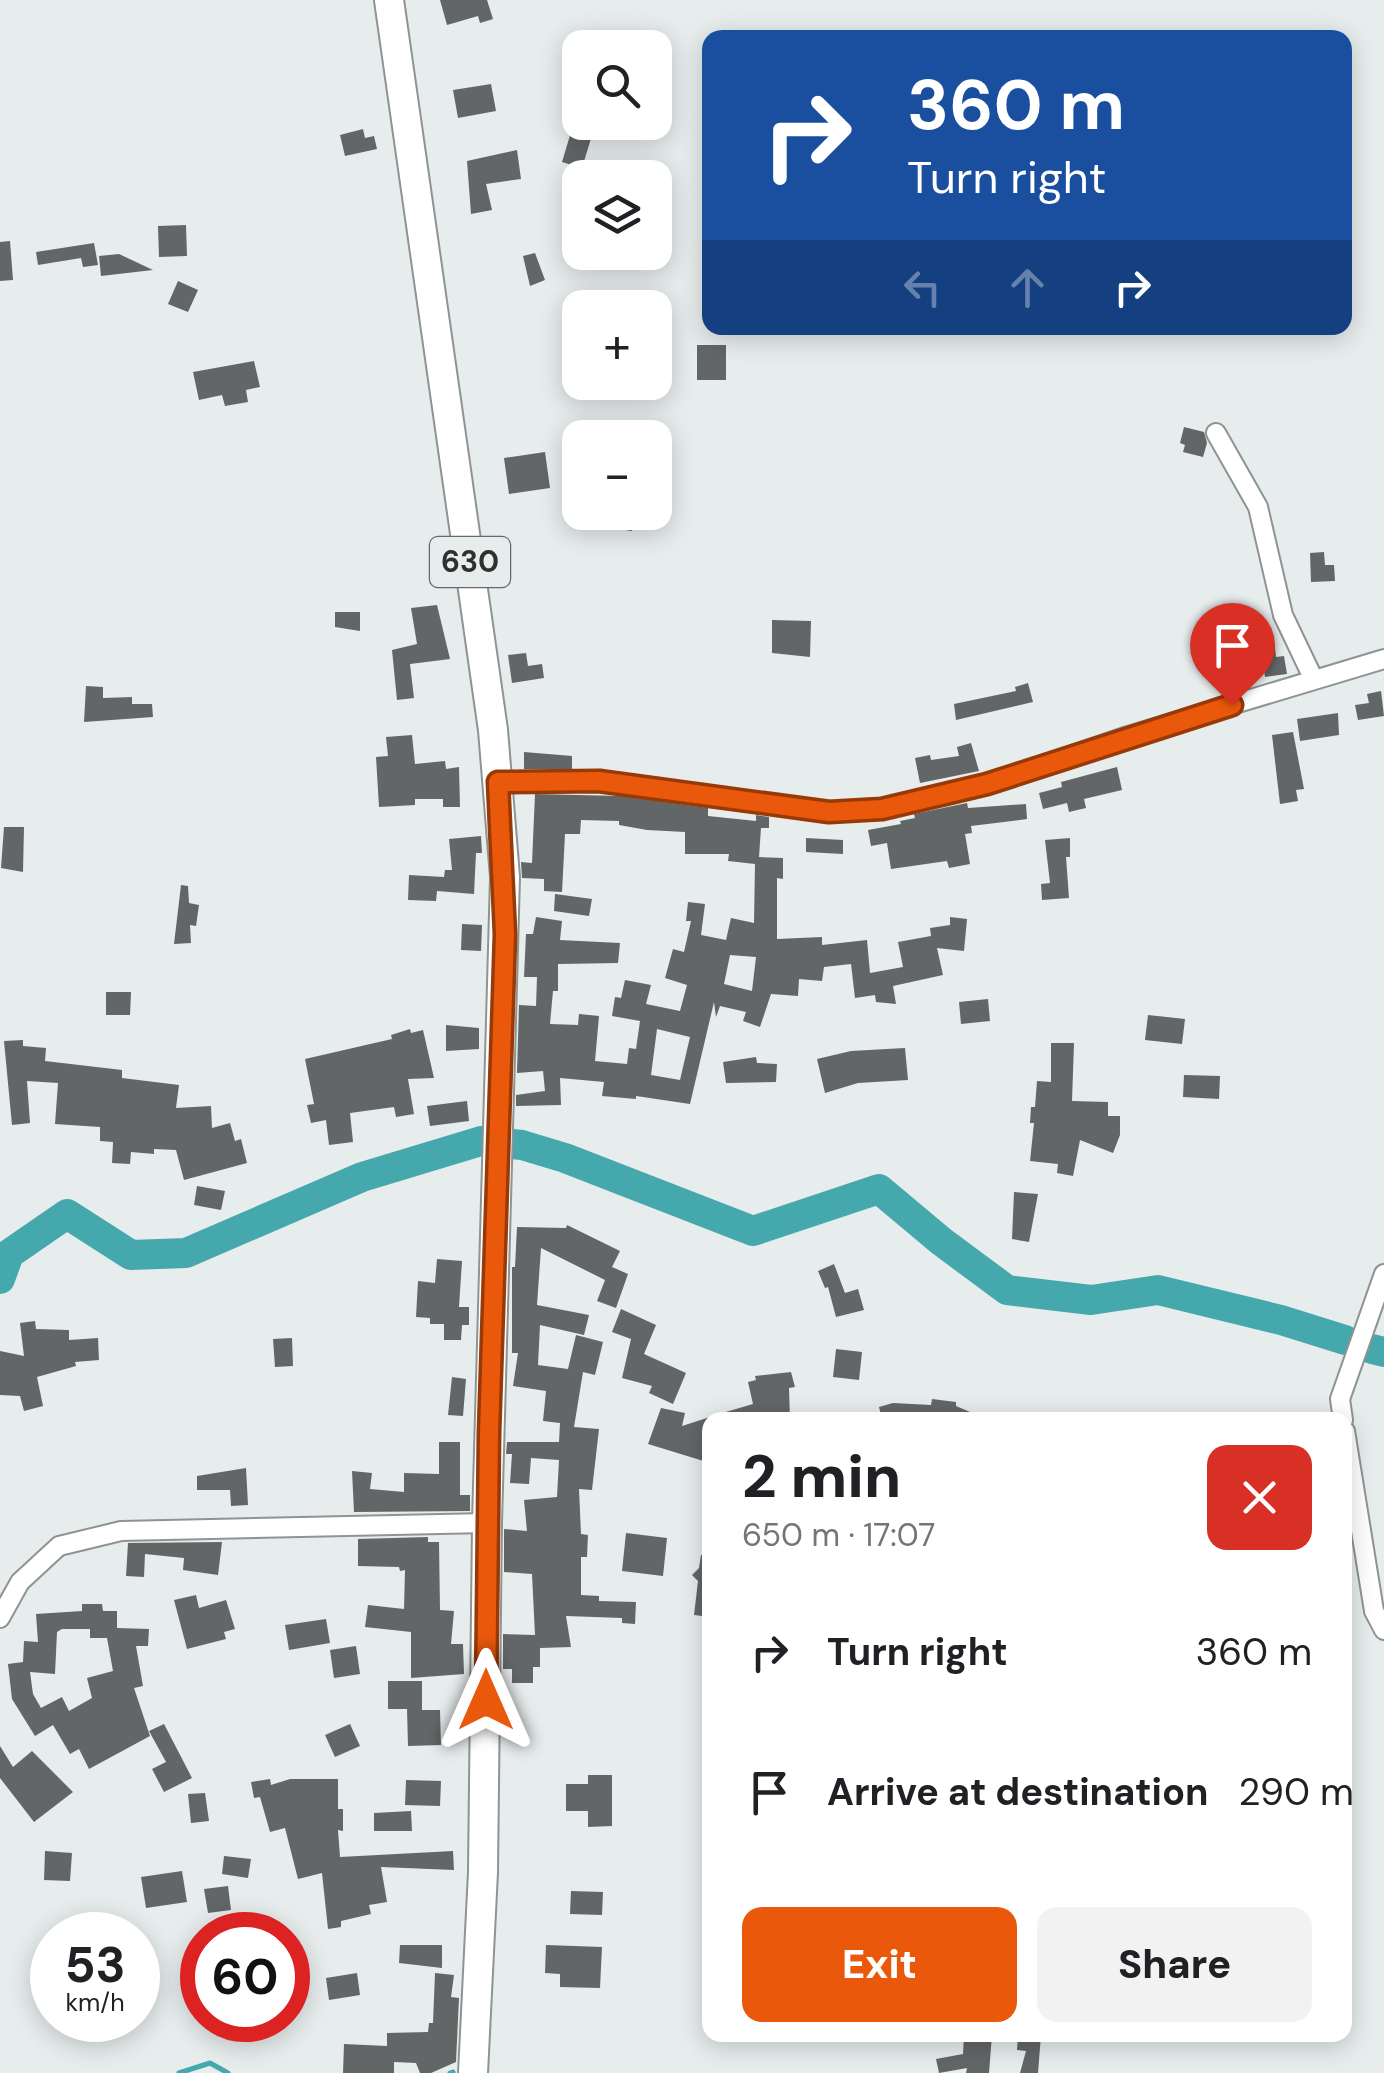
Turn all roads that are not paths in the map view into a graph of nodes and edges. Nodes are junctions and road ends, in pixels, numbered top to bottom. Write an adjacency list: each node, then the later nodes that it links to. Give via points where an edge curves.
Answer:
1 (389, 0): 5 (main road, 630)
2 (1216, 433): 4 (street, via 1258,506 1283,615)
3 (1384, 659): 4 (street)
4 (1314, 680): 5 (street, via 987,784 882,809 829,812 599,781)
5 (498, 782): 9 (main road, 630, via 505,915)
6 (1384, 1274): 7 (street, via 1340,1400)
7 (1342, 1412)
8 (1352, 1475): 11 (street, via 1374,1611)
9 (486, 1523): 10 (street, via 121,1531 59,1546 20,1582); 12 (main road, 630, via 484,1855)
10 (0, 1618)
11 (1384, 1630)
12 (474, 2073)

